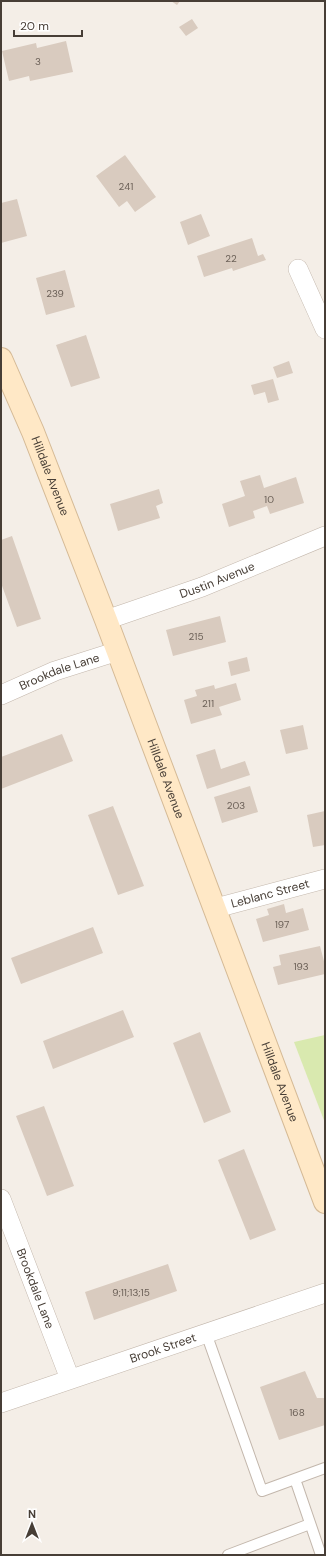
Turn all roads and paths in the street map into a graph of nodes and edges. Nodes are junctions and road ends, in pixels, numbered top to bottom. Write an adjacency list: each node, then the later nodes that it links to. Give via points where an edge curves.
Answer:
1 (298, 269): 2 (street)
2 (325, 329)
3 (1, 360): 5 (main road, Hilldale Avenue, via 33,432)
4 (325, 536): 5 (street, Dustin Avenue, via 202,587)
5 (106, 620): 6 (main road, Hilldale Avenue)
6 (118, 651): 7 (street, Brookdale Lane, via 55,671); 9 (main road, Hilldale Avenue)
7 (1, 695)
8 (325, 879): 9 (street, Leblanc Street)
9 (216, 908): 11 (main road, Hilldale Avenue)
10 (1, 1199): 14 (street, Brookdale Lane)
11 (325, 1202)
12 (325, 1293): 13 (street, Brook Street)
13 (206, 1333): 14 (street, Brook Street); 17 (lane, via 262,1491)
14 (70, 1379): 15 (street, Brook Street)
15 (1, 1403)
16 (325, 1468): 17 (lane)
17 (295, 1479): 18 (lane)
18 (310, 1524): 19 (lane); 20 (lane)
19 (228, 1555)
20 (320, 1555)

